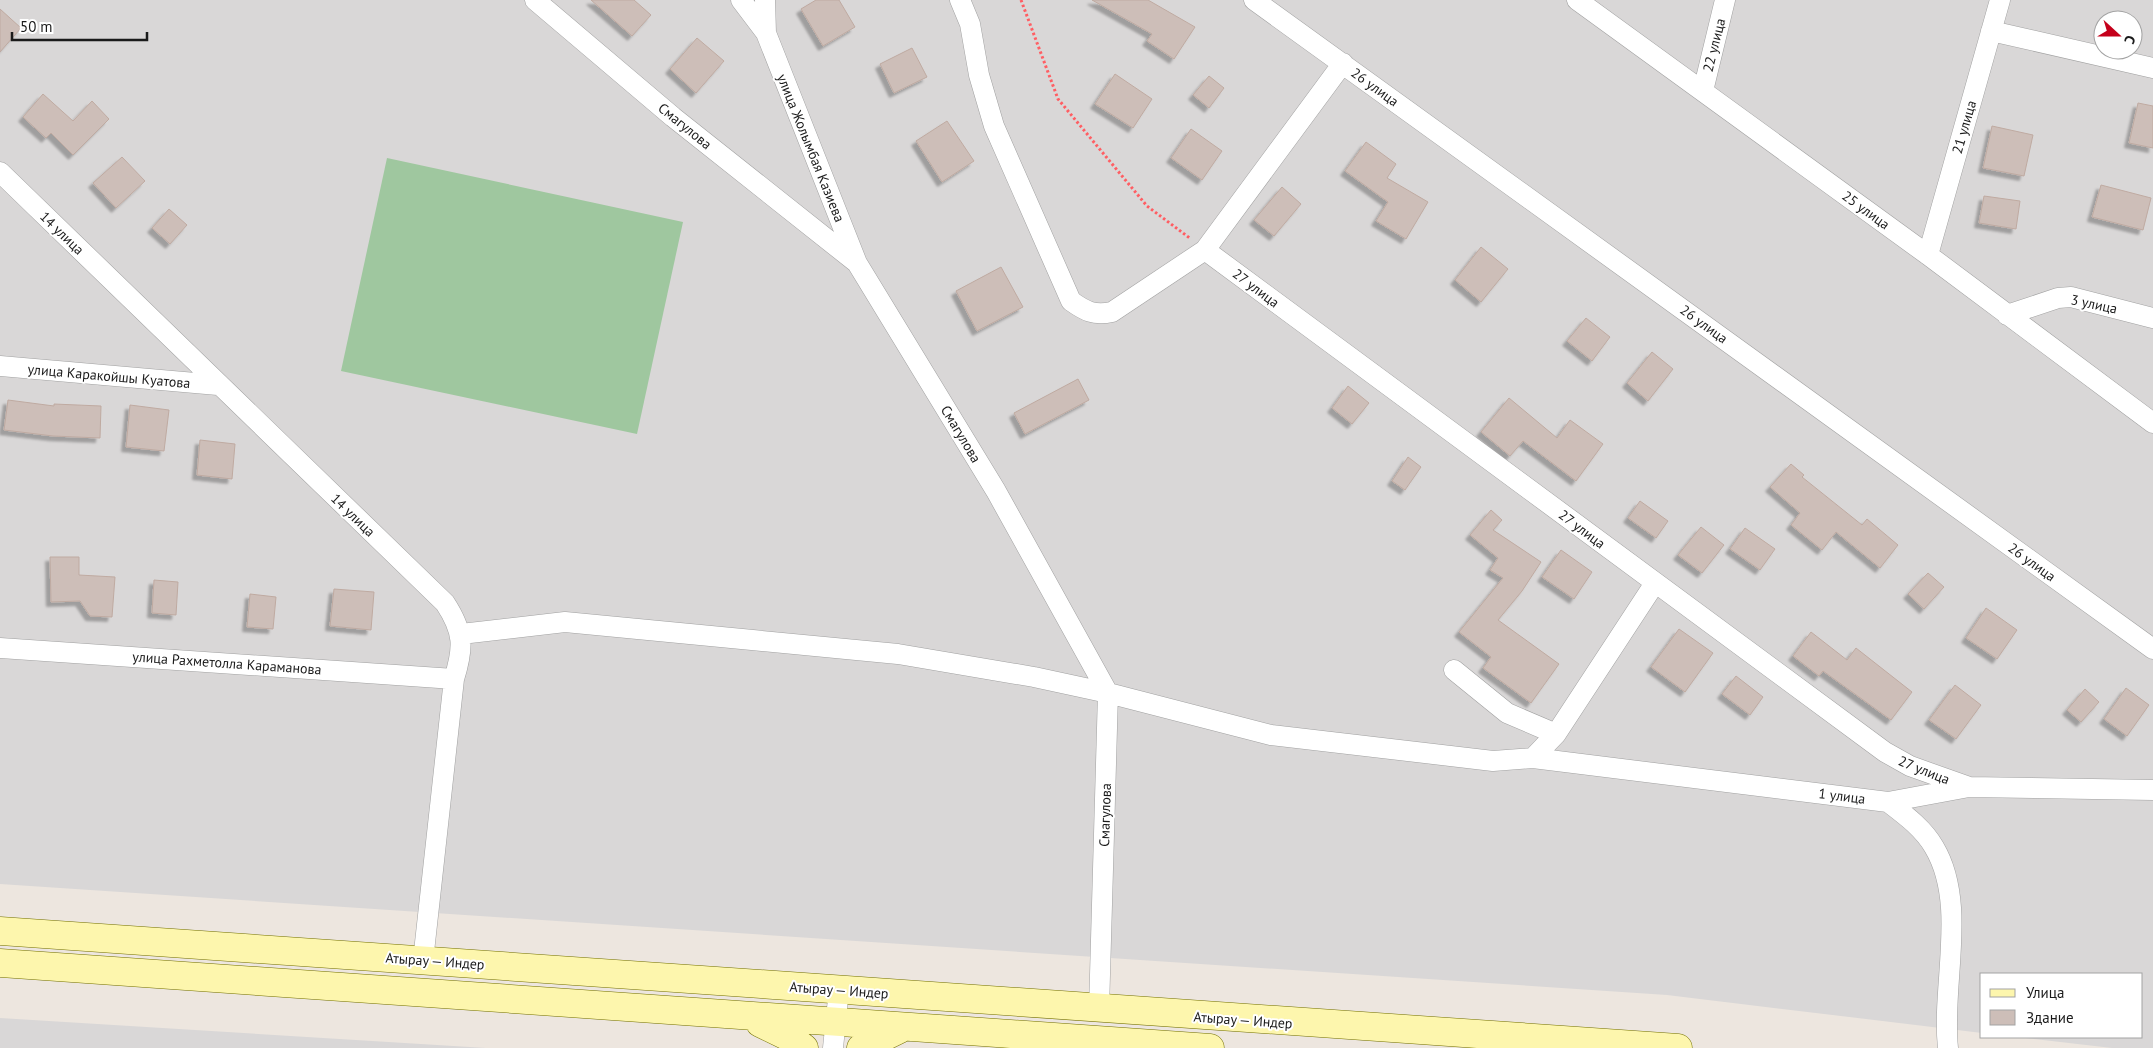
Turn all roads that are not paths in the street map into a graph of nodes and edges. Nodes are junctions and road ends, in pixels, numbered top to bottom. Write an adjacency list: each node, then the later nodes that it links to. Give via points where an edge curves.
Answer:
1 (535, 0): 17 (street, Смагулова, via 673,117)
2 (741, 0): 10 (street, улица Жолымбая Казиева)
3 (765, 0): 10 (street, улица Жолымбая Казиева)
4 (960, 0): 15 (street, via 970,24 979,75 994,126 1070,301 1098,315 1112,312)
5 (1254, 0): 11 (street, 26 улица)
6 (1576, 0): 13 (street, 25 улица)
7 (1725, 0): 13 (street, 22 улица)
8 (2000, 0): 9 (street, 21 улица)
9 (1991, 31): 12 (street); 16 (street, 21 улица)
10 (766, 33): 17 (street, улица Жолымбая Казиева)
11 (1343, 63): 15 (street); 26 (street, 26 улица)
12 (2153, 68)
13 (1703, 91): 16 (street, 25 улица)
14 (0, 172): 21 (street, 14 улица)
15 (1205, 250): 23 (street, 27 улица)
16 (1928, 255): 18 (street, 25 улица)
17 (857, 263): 29 (street, Смагулова, via 996,491)
18 (2008, 315): 19 (street, 3 улица, via 2058,298 2071,297); 22 (street, 25 улица)
19 (2153, 318)
20 (0, 366): 21 (street, улица Каракойшы Куатова)
21 (218, 385): 24 (street, 14 улица, via 445,603)
22 (2153, 424)
23 (1655, 583): 30 (street); 32 (street, 27 улица, via 1885,752 1910,766)
24 (461, 634): 28 (street, 14 улица, via 461,656); 29 (street, 1 улица, via 565,622 718,635 898,654)
25 (0, 648): 28 (street, улица Рахметолла Караманова)
26 (2153, 649)
27 (1454, 670): 30 (street, via 1507,713)
28 (454, 679): 36 (street, 14 улица)
29 (1108, 693): 31 (street, 1 улица, via 1271,736 1493,761); 39 (street, Смагулова)
30 (1556, 734): 31 (street)
31 (1532, 758): 34 (street, 1 улица)
32 (1969, 788): 33 (street, 1 улица); 34 (street, 1 улица)
33 (2153, 790)
34 (1888, 802): 47 (street, via 1919,826 1934,848 1946,877 1951,914)
35 (0, 931): 36 (main road, Атырау — Индер)
36 (423, 960): 38 (main road, Атырау — Индер)
37 (0, 963): 40 (main road)
38 (839, 989): 39 (main road, Атырау — Индер); 42 (street)
39 (1099, 1010): 46 (main road, Атырау — Индер)
40 (744, 1017): 42 (main road); 43 (main road, via 774,1029)
41 (903, 1028): 42 (main road); 44 (main road); 45 (main road)
42 (835, 1036)
43 (804, 1048)
44 (861, 1048)
45 (1210, 1048)
46 (1678, 1048)
47 (1948, 1048)

